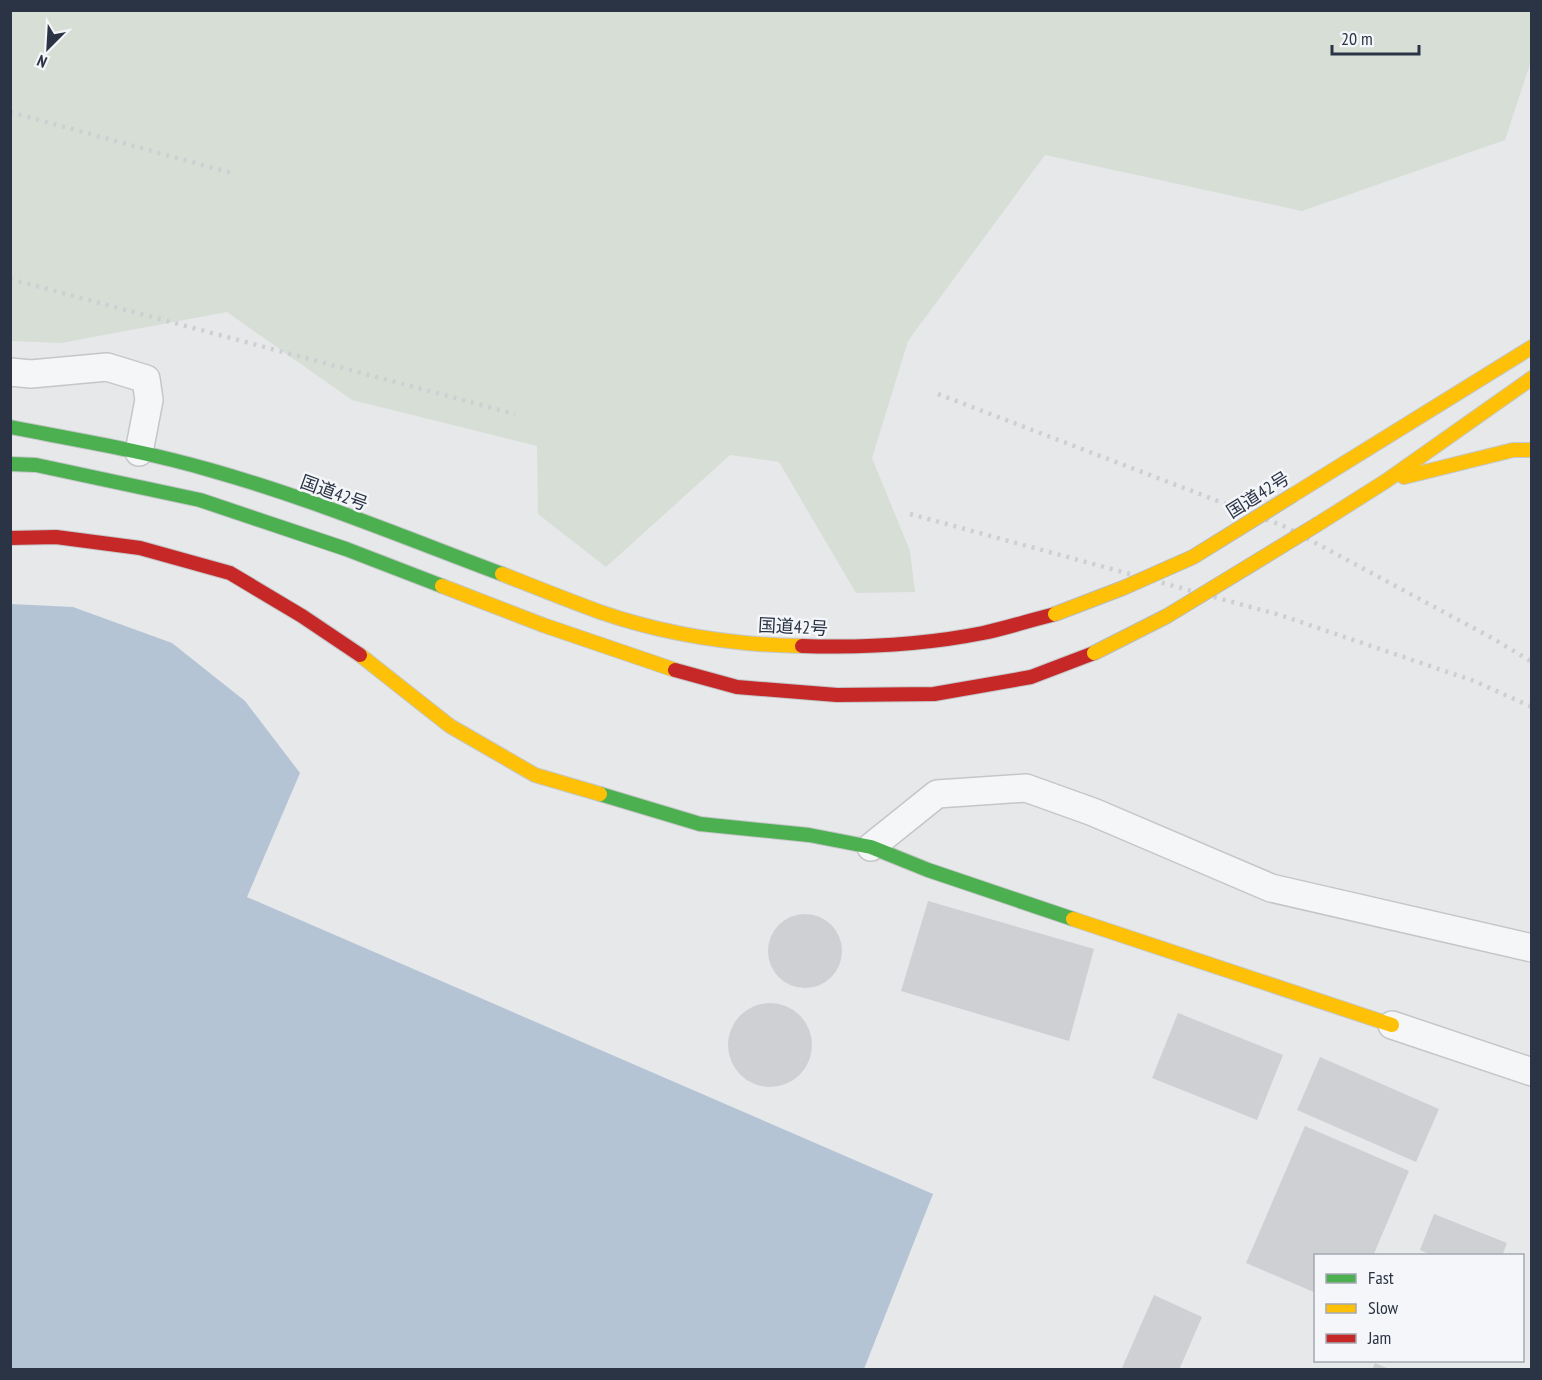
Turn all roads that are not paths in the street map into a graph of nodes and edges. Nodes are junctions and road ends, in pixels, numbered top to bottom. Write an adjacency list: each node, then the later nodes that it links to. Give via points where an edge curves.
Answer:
1 (1532, 347): 6 (main road, 国道42号, bridge, via 1193,557 1055,614 984,633 859,648 787,646 657,628 601,612 320,505)
2 (10, 372): 6 (street, via 31,374 107,367 146,379 149,400)
3 (1532, 378): 8 (main road)
4 (10, 427): 6 (main road, 国道42号)
5 (1532, 450): 8 (main road, via 1513,450)
6 (139, 452)
7 (10, 464): 8 (main road, bridge, via 36,465 200,500 346,549 543,625 737,687 837,695 934,694 1031,677 1094,653 1167,616)
8 (1386, 481)
9 (10, 538): 10 (main road, via 56,537 140,548 230,573 375,665 450,726 535,775 700,824 809,835)
10 (871, 847): 11 (street, via 937,794 1026,788 1093,812 1271,888); 12 (main road)
11 (1532, 948)
12 (1392, 1025): 13 (street)
13 (1532, 1072)

